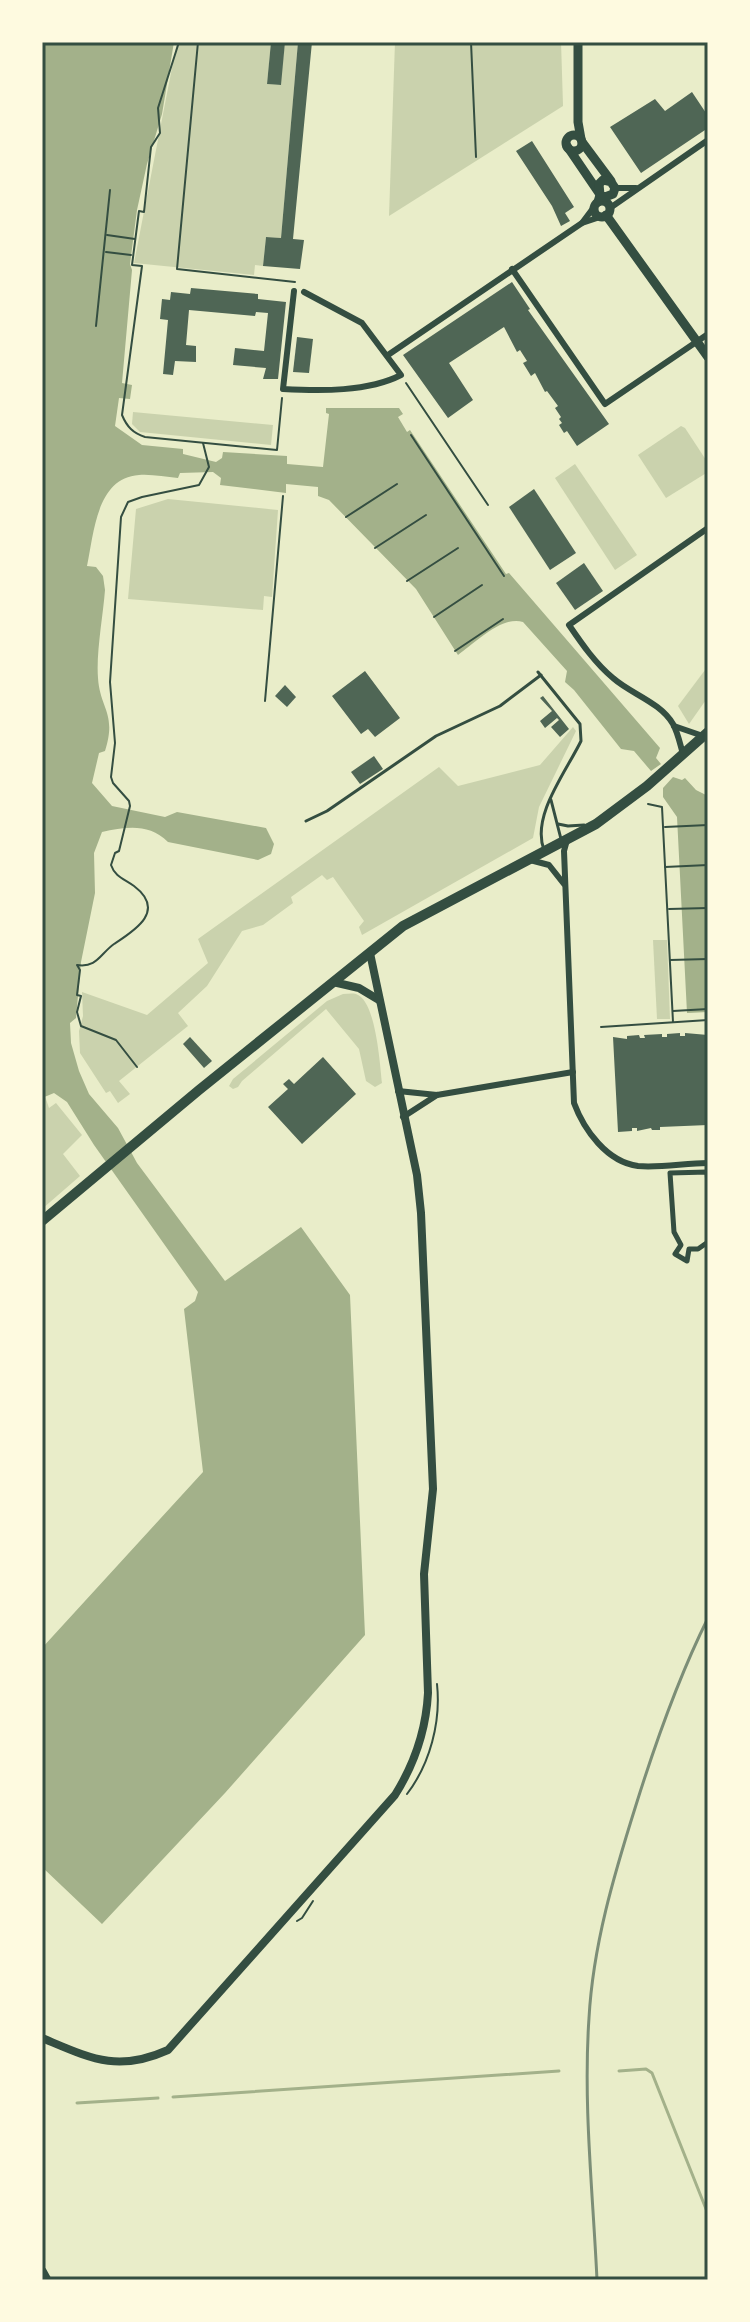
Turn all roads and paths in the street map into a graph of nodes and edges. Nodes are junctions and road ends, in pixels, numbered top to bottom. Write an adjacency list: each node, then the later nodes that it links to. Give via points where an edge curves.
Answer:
1 (179, 42): 17 (path, via 158,108 160,133 151,147 144,212 139,211)
2 (198, 42): 21 (path, via 177,269 295,282)
3 (471, 42): 9 (path)
4 (578, 42): 5 (main road)
5 (578, 122): 6 (main road); 8 (main road)
6 (581, 140): 8 (main road, via 575,135); 10 (main road)
7 (708, 140): 11 (street)
8 (567, 142): 13 (main road)
9 (476, 157)
10 (614, 188): 11 (street); 13 (main road, via 608,197); 13 (main road, via 603,180); 14 (main road)
11 (636, 188): 14 (street)
12 (110, 190): 16 (path)
13 (598, 199): 14 (main road, via 605,201); 15 (street)
14 (607, 211): 15 (street); 25 (main road)
15 (582, 223): 20 (street)
16 (106, 235): 17 (path); 18 (path)
17 (135, 239): 19 (path)
18 (104, 252): 19 (path); 23 (path)
19 (133, 256): 31 (path, via 132,265 142,266 122,415 135,434)
20 (512, 269): 25 (street, via 605,404); 26 (street)
21 (294, 291): 29 (street)
22 (304, 292): 26 (street, via 362,323)
23 (96, 326)
24 (708, 334): 25 (street)
25 (697, 341): 27 (main road)
26 (388, 355): 28 (street)
27 (708, 357)
28 (401, 375): 29 (street, via 383,384); 34 (path)
29 (283, 389): 31 (path, via 277,450)
30 (411, 435): 40 (path)
31 (203, 443): 76 (path, via 209,467 201,483 128,502 121,517 110,682 115,743 111,777 130,806 111,865 142,895 145,919 96,962 77,965 77,1012 78,1022 116,1040)
32 (397, 484): 36 (path)
33 (283, 496): 46 (path)
34 (488, 505)
35 (426, 515): 38 (path)
36 (346, 517)
37 (708, 528): 47 (street, via 569,625 595,662)
38 (375, 548)
39 (458, 548): 41 (path)
40 (504, 576)
41 (407, 581)
42 (482, 585): 43 (path)
43 (434, 617)
44 (503, 619): 45 (path)
45 (455, 651)
46 (265, 701)
47 (674, 726): 48 (street); 49 (street)
48 (706, 734): 49 (main road)
49 (681, 756): 54 (main road)
50 (551, 800): 52 (lane, via 582,733 539,674 500,706 436,736); 53 (lane); 58 (lane, via 543,812)
51 (648, 804): 56 (path, via 662,807)
52 (306, 821)
53 (558, 824): 54 (lane); 57 (lane)
54 (596, 824): 57 (main road)
55 (708, 825): 56 (path)
56 (663, 827): 62 (path)
57 (564, 844): 58 (main road); 63 (street)
58 (544, 851): 59 (main road); 60 (street)
59 (530, 860): 60 (street); 66 (main road, via 403,926)
60 (549, 865): 63 (street)
61 (708, 865): 62 (path)
62 (665, 867): 65 (path)
63 (564, 884): 77 (street)
64 (708, 908): 65 (path)
65 (667, 909): 68 (path)
66 (370, 953): 69 (main road); 70 (street)
67 (708, 959): 68 (path)
68 (670, 960): 72 (path)
69 (333, 982): 70 (street); 83 (main road)
70 (379, 1000): 78 (street)
71 (708, 1009): 72 (path)
72 (672, 1011): 74 (path)
73 (708, 1020): 74 (path)
74 (673, 1022): 75 (path)
75 (601, 1027)
76 (137, 1067)
77 (573, 1072): 79 (street); 81 (street, via 574,1103 581,1121 623,1162)
78 (397, 1091): 79 (street); 80 (street)
79 (437, 1095): 80 (street)
80 (403, 1117): 87 (street, via 421,1213 433,1489 424,1574 427,1711 417,1752 395,1795 176,2043 129,2063)
81 (708, 1163)
82 (708, 1184): 84 (street, via 707,1172 670,1173 674,1232 681,1245 675,1254 687,1261 689,1249)
83 (42, 1221)
84 (708, 1242)
85 (42, 2031): 87 (street)
86 (42, 2038): 87 (street)
87 (86, 2057)
88 (42, 2271): 89 (main road)
89 (47, 2280)
90 (262, 2280): 91 (street)
91 (347, 2280)

